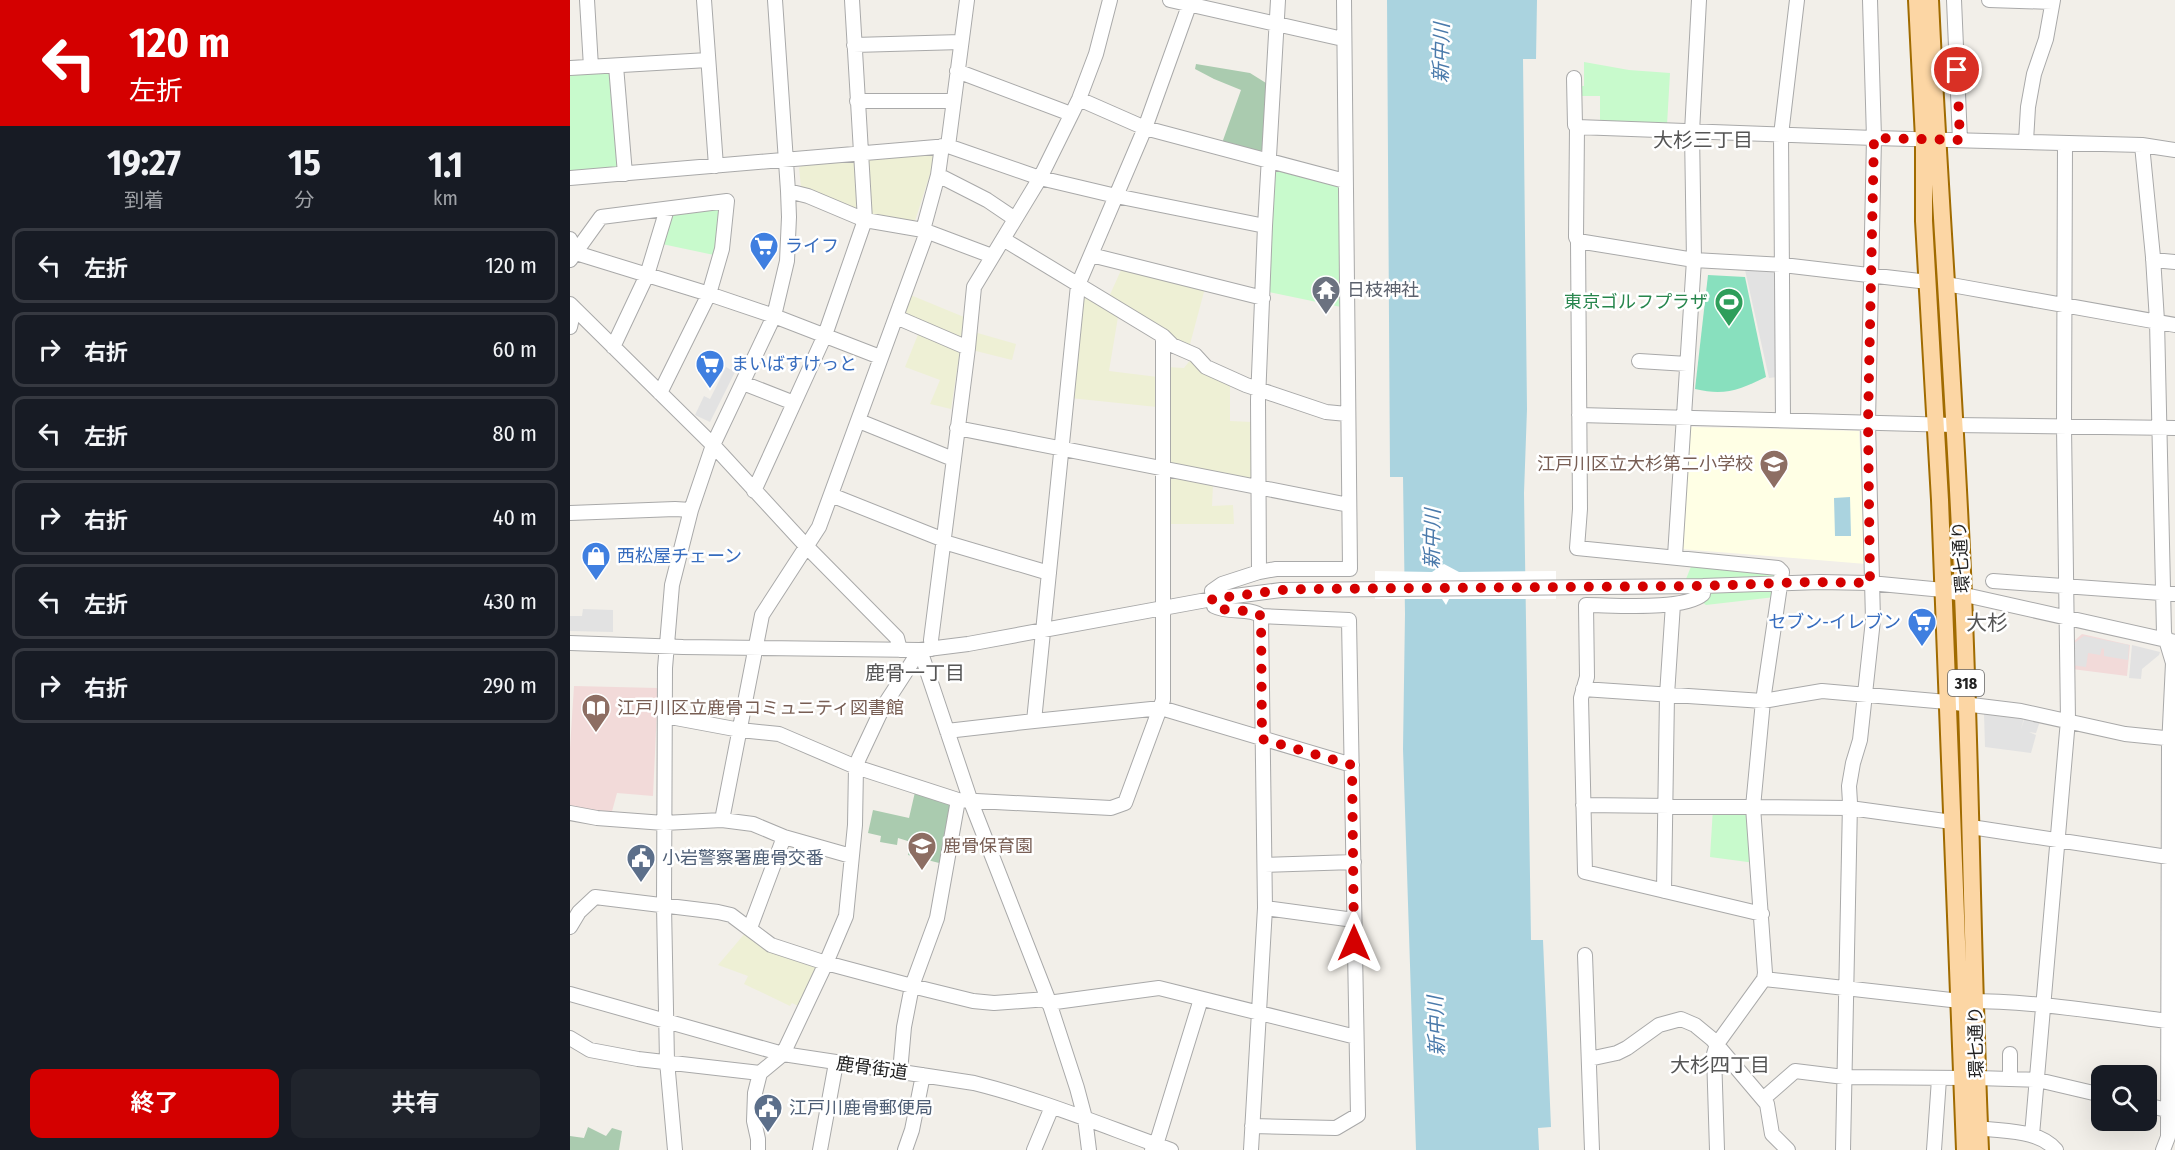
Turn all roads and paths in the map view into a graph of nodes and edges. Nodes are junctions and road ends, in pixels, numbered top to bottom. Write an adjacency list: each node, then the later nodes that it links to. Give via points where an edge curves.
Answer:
1 (587, 0): 27 (street)
2 (704, 0): 25 (street)
3 (775, 0): 48 (street)
4 (852, 0): 24 (street)
5 (967, 0): 23 (street)
6 (1110, 0): 31 (street)
7 (1170, 0): 20 (street)
8 (1278, 0): 21 (street)
9 (1344, 0): 22 (street)
10 (1700, 0): 38 (street)
11 (1797, 0): 39 (street)
12 (1870, 0): 40 (street)
13 (1908, 0): 41 (main road, 318)
14 (1917, 0): 32 (main road, 318)
15 (1929, 0): 32 (main road, 318)
16 (1940, 0): 41 (main road)
17 (1954, 0): 41 (street)
18 (1989, 0): 19 (street)
19 (2052, 1): 42 (street, via 2046,39 2034,74)
20 (1190, 2): 21 (street); 37 (street)
21 (1276, 25): 22 (street); 49 (street)
22 (1343, 39): 55 (street)
23 (961, 42): 24 (street); 29 (street)
24 (854, 45): 33 (street)
25 (708, 60): 26 (street); 50 (street)
26 (616, 66): 27 (street); 51 (street)
27 (591, 67): 28 (street)
28 (570, 68)
29 (957, 70): 34 (street); 35 (street)
30 (1574, 78): 36 (street)
31 (1079, 99): 35 (street); 37 (street)
32 (1928, 99): 41 (main road, 318)
33 (857, 101): 34 (street); 47 (street)
34 (953, 101): 45 (street)
35 (1071, 114): 54 (street)
36 (1577, 127): 38 (street); 65 (street)
37 (1145, 128): 49 (street); 57 (street)
38 (1692, 132): 39 (street); 69 (street)
39 (1781, 135): 40 (street); 72 (street)
40 (1874, 138): 41 (street); 74 (street)
41 (1936, 140): 42 (street); 75 (main road, 環七通り / 318, via 1924,221); 76 (main road, 環七通り / 318)
42 (2025, 141): 43 (street)
43 (2065, 143): 44 (street); 80 (street)
44 (2142, 145): 46 (street); 70 (street)
45 (945, 146): 47 (street); 52 (street); 54 (street)
46 (2175, 150)
47 (861, 153): 48 (street); 60 (street)
48 (786, 161): 50 (street); 56 (street)
49 (1269, 162): 55 (street); 61 (street)
50 (716, 166): 51 (street)
51 (625, 174): 53 (street)
52 (938, 175): 59 (street); 62 (street)
53 (570, 178)
54 (1040, 178): 57 (street); 59 (street)
55 (1345, 181): 98 (street)
56 (788, 191): 60 (street); 82 (street, via 787,261)
57 (1116, 196): 61 (street); 66 (street)
58 (667, 209): 68 (street, via 601,217); 73 (street); 78 (street, via 727,201 722,249)
59 (1015, 219): 64 (street)
60 (865, 220): 62 (street); 87 (street)
61 (1265, 226): 79 (street)
62 (925, 231): 67 (street); 83 (street)
63 (570, 239): 68 (street)
64 (1003, 239): 67 (street); 77 (street)
65 (1578, 241): 69 (street); 99 (street)
66 (1091, 255): 77 (street); 79 (street)
67 (992, 256): 90 (street, via 974,287)
68 (573, 257): 73 (street)
69 (1694, 260): 72 (street); 93 (street)
70 (2153, 260): 71 (street); 84 (street)
71 (2175, 262)
72 (1783, 265): 74 (street); 101 (street)
73 (647, 275): 78 (street); 89 (street)
74 (1870, 275): 75 (street); 103 (street)
75 (1928, 282): 104 (main road, 環七通り / 318)
76 (1946, 284): 80 (street); 105 (main road, 環七通り / 318)
77 (1078, 285): 88 (street); 111 (street)
78 (709, 294): 82 (street); 96 (street)
79 (1263, 298): 95 (street)
80 (2065, 304): 84 (street); 106 (street)
81 (572, 306): 86 (street); 89 (street)
82 (774, 316): 87 (street); 94 (street)
83 (896, 317): 90 (street); 91 (street)
84 (2157, 321): 85 (street); 107 (street)
85 (2175, 325)
86 (570, 327)
87 (825, 335): 91 (street); 97 (street)
88 (1163, 336): 95 (street, via 1172,345 1195,355 1206,367); 113 (street)
89 (613, 347): 96 (street)
90 (968, 348): 108 (street)
91 (880, 357): 102 (street)
92 (1639, 361): 93 (street)
93 (1688, 364): 100 (street)
94 (743, 383): 97 (street); 110 (street)
95 (1259, 390): 98 (street, via 1326,412); 114 (street)
96 (660, 393): 110 (street)
97 (794, 403): 115 (street)
98 (1347, 414): 117 (street)
99 (1579, 415): 100 (street); 122 (street, via 1577,548)
100 (1684, 417): 101 (street); 122 (street)
101 (1783, 420): 103 (street)
102 (859, 421): 112 (street); 116 (street)
103 (1868, 422): 104 (street); 127 (street)
104 (1936, 425): 105 (street); 130 (main road, 環七通り / 318)
105 (1954, 425): 106 (street); 131 (main road, 環七通り / 318)
106 (2064, 427): 107 (street); 129 (street)
107 (2158, 427): 109 (street); 132 (street)
108 (957, 428): 111 (street); 112 (street)
109 (2175, 428)
110 (713, 446): 115 (street); 118 (street)
111 (1062, 448): 113 (street); 124 (street)
112 (953, 459): 120 (street)
113 (1163, 468): 114 (street); 135 (street)
114 (1259, 487): 117 (street); 123 (street)
115 (754, 491): 121 (street)
116 (831, 495): 120 (street); 121 (street)
117 (1349, 505): 123 (street, via 1350,569)
118 (691, 510): 119 (street); 141 (street, via 672,585)
119 (570, 513)
120 (944, 541): 124 (street); 143 (street, via 931,640)
121 (807, 547): 142 (street, via 762,615); 144 (street, via 897,638)
122 (1676, 556): 126 (street, via 1778,568)
123 (1259, 572): 133 (street, via 1222,584 1212,591)
124 (1049, 573): 138 (street)
125 (1993, 581): 129 (street)
126 (1782, 583): 127 (street); 128 (street); 148 (street)
127 (1870, 583): 130 (street); 147 (street, via 1873,620)
128 (1704, 586): 133 (street, via 1281,590); 134 (street, via 1698,598)
129 (2066, 586): 132 (street); 137 (street)
130 (1942, 590): 131 (street); 149 (main road, 環七通り / 318)
131 (1963, 594): 137 (street); 150 (main road, 環七通り / 318)
132 (2169, 594): 139 (street, via 2164,633)
133 (1212, 599): 135 (street); 136 (street, via 1219,609 1256,612)
134 (1673, 604): 145 (street, via 1586,606 1587,677); 146 (street)
135 (1162, 609): 138 (street); 151 (street)
136 (1261, 616): 157 (street); 159 (street, via 1349,620)
137 (2067, 618): 139 (street); 153 (street)
138 (1043, 630): 143 (street); 154 (street)
139 (2171, 641): 158 (street)
140 (570, 643): 141 (street)
141 (666, 646): 142 (street); 152 (street)
142 (755, 648): 144 (street); 155 (street)
143 (926, 649): 144 (street); 156 (street); 160 (street, via 883,706)
144 (900, 650)
145 (1583, 690): 146 (street); 162 (street)
146 (1666, 694): 148 (street); 163 (street)
147 (1864, 695): 148 (street, via 1822,691); 149 (street); 165 (street, via 1860,740 1849,786)
148 (1763, 701): 164 (street)
149 (1947, 702): 150 (street); 168 (main road, 環七通り / 318)
150 (1967, 704): 153 (street); 170 (main road, 環七通り / 318)
151 (1161, 708): 154 (street); 157 (street); 161 (street, via 1125,802 1111,808)
152 (665, 716): 155 (street); 169 (street)
153 (2068, 720): 158 (street, via 2125,734); 172 (street)
154 (1034, 721): 156 (street)
155 (740, 730): 160 (street, via 779,734); 167 (street)
156 (947, 731): 161 (street)
157 (1262, 739): 159 (street); 176 (street)
158 (2172, 739): 174 (street)
159 (1352, 765): 175 (street)
160 (856, 767): 161 (street); 173 (street)
161 (964, 801): 188 (street, via 937,918); 192 (street)
162 (1583, 805): 163 (street); 177 (street, via 1585,872)
163 (1665, 806): 164 (street); 177 (street)
164 (1753, 807): 165 (street); 181 (street)
165 (1850, 808): 168 (street); 189 (street)
166 (570, 813): 169 (street)
167 (722, 820): 169 (street); 171 (street, via 753,824)
168 (1952, 822): 193 (main road, 環七通り / 318)
169 (664, 823): 178 (street)
170 (1971, 827): 172 (street); 193 (main road, 環七通り / 318)
171 (784, 837): 173 (street); 184 (street)
172 (2057, 839): 174 (street); 194 (street)
173 (851, 856): 186 (street, via 846,916)
174 (2172, 857): 197 (street)
175 (1354, 862): 176 (street); 182 (street)
176 (1265, 865): 179 (street)
177 (1664, 891): 181 (street)
178 (664, 906): 180 (street, via 595,897); 184 (street, via 731,915); 196 (street)
179 (1265, 908): 182 (street); 195 (street)
180 (574, 910): 183 (street)
181 (1762, 914): 187 (street)
182 (1354, 920): 198 (street)
183 (570, 927)
184 (750, 928): 186 (street, via 771,945)
185 (1585, 955): 203 (street)
186 (826, 963): 188 (street); 201 (street)
187 (1764, 979): 189 (street); 200 (street)
188 (912, 986): 192 (street, via 973,1001); 206 (street)
189 (1846, 988): 193 (street); 209 (street)
190 (570, 994): 196 (street, 鹿骨街道)
191 (1201, 999): 192 (street, via 1159,988); 195 (street); 222 (street)
192 (1048, 1001): 218 (street)
193 (1967, 1001): 194 (street); 210 (main road, 環七通り / 318)
194 (2043, 1006): 197 (street); 213 (street)
195 (1259, 1013): 198 (street); 219 (street)
196 (666, 1020): 201 (street, 鹿骨街道); 204 (street)
197 (2171, 1022): 217 (street)
198 (1356, 1037): 219 (street, via 1358,1115 1336,1128)
199 (570, 1038): 204 (street, via 590,1050)
200 (1717, 1044): 203 (street, via 1695,1025 1681,1019 1659,1025 1617,1053); 215 (street); 232 (street, via 1714,1054)
201 (783, 1054): 205 (street, 鹿骨街道); 207 (street)
202 (2010, 1054): 212 (street)
203 (1589, 1059): 231 (street)
204 (667, 1061): 207 (street); 223 (street)
205 (836, 1063): 206 (street, 鹿骨街道); 225 (street)
206 (900, 1072): 208 (street, 鹿骨街道)
207 (760, 1073): 224 (street, via 754,1121)
208 (923, 1076): 216 (street, 鹿骨街道, via 974,1083); 226 (street)
209 (1844, 1077): 211 (street); 215 (street, via 1796,1071); 234 (street)
210 (1970, 1078): 211 (street); 212 (street); 220 (main road, 環七通り / 318); 236 (main road, 環七通り / 318)
211 (1939, 1079): 235 (street)
212 (2010, 1079): 213 (street)
213 (2038, 1080): 214 (street); 221 (street)
214 (2091, 1092)
215 (1763, 1099): 233 (street, via 1772,1134)
216 (1052, 1107): 218 (street, 鹿骨街道); 227 (street)
217 (2171, 1111): 239 (street)
218 (1085, 1118): 222 (street, 鹿骨街道); 228 (street)
219 (1252, 1126): 230 (street)
220 (1979, 1128): 221 (street); 237 (main road, 環七通り / 318)
221 (2032, 1135): 238 (street, via 2043,1138)
222 (1154, 1147): 229 (street, 鹿骨街道)
223 (675, 1150)
224 (758, 1150)
225 (820, 1150)
226 (905, 1150)
227 (1034, 1150)
228 (1089, 1150)
229 (1171, 1150)
230 (1251, 1150)
231 (1593, 1150)
232 (1718, 1150)
233 (1788, 1150)
234 (1843, 1150)
235 (1934, 1150)
236 (1965, 1150)
237 (1980, 1150)
238 (2056, 1150)
239 (2163, 1150)

